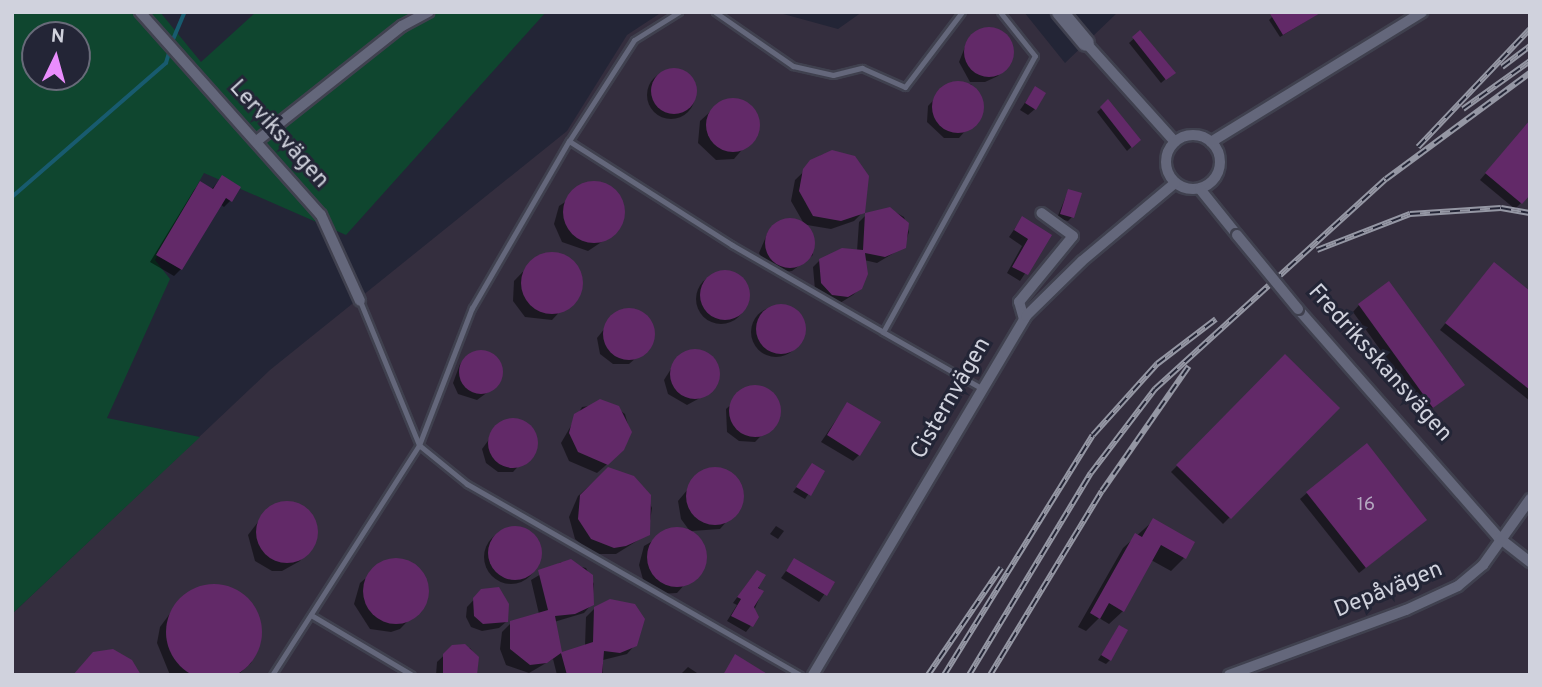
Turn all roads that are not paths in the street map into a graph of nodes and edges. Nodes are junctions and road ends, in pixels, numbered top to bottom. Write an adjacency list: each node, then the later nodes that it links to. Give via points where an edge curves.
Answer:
1 (140, 12): 10 (street, Lerviksvägen)
2 (428, 12): 10 (street, via 401,26)
3 (678, 12): 11 (lane, via 634,40)
4 (715, 12): 5 (lane, via 793,66 833,75 862,68 905,87)
5 (962, 12)
6 (1000, 12): 19 (lane, via 1035,56)
7 (1060, 12): 9 (main road)
8 (1422, 12): 13 (street)
9 (1086, 43): 12 (street)
10 (258, 140): 17 (street, Lerviksvägen, via 321,215)
11 (569, 141): 19 (lane, via 732,245); 21 (lane, via 472,308)
12 (1175, 142): 13 (street, via 1197,135); 14 (street, via 1166,167)
13 (1211, 142): 15 (street, via 1220,165 1214,180)
14 (1175, 183): 15 (street); 18 (street, Cisternvägen, via 1082,261)
15 (1200, 189): 23 (street, Fredriksskansvägen, bridge, via 1298,309)
16 (1041, 213): 18 (street, via 1073,236 1019,302)
17 (360, 301): 21 (lane)
18 (1024, 319): 20 (street, Cisternvägen)
19 (883, 332): 20 (lane)
20 (981, 388): 29 (street, Cisternvägen)
21 (419, 445): 25 (lane); 28 (lane, via 467,484)
22 (1530, 499): 23 (street, Depåvägen)
23 (1498, 537): 24 (street, Fredriksskansvägen); 30 (street, Depåvägen, via 1483,565 1458,586 1406,610)
24 (1530, 562)
25 (311, 615): 26 (lane); 27 (lane)
26 (272, 675)
27 (412, 675)
28 (800, 675)
29 (813, 675)
30 (1229, 675)

